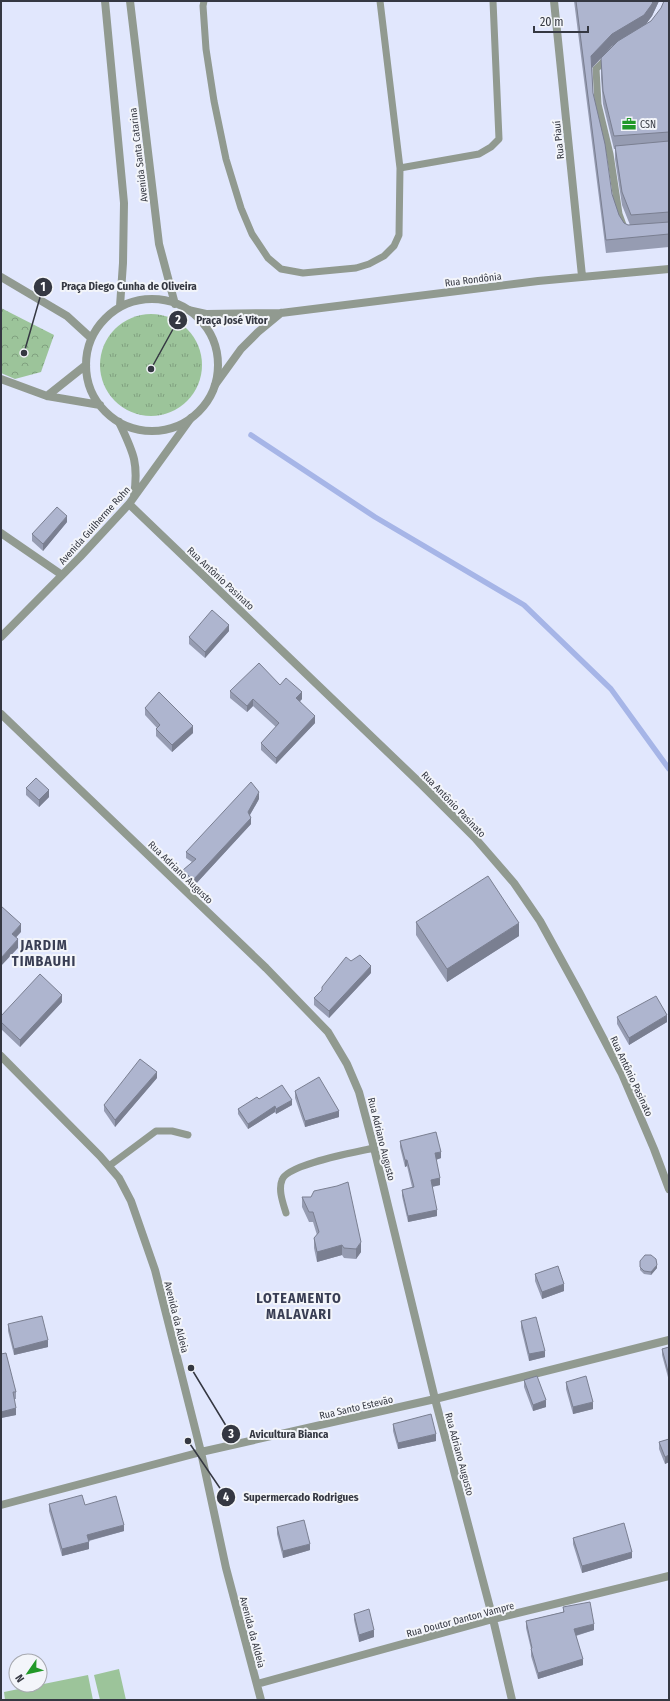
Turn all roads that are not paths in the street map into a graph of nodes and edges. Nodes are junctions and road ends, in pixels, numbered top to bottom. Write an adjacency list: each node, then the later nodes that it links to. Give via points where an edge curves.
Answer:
1 (105, 1): 14 (street, Avenida Santa Catarina, via 124,203)
2 (130, 1): 13 (street, Avenida Santa Catarina, via 159,244)
3 (204, 1): 8 (lane, via 206,50 226,158 241,208 252,234 268,258 281,269 303,273 356,268 384,256 394,246 399,235)
4 (380, 1): 8 (lane)
5 (493, 1): 8 (lane, via 499,139 479,154)
6 (554, 1): 11 (street, Rua Piauí)
7 (615, 50): 9 (lane, via 596,69 598,104 613,154 620,214)
8 (400, 168)
9 (628, 233)
10 (669, 269): 11 (street, Rua Rondônia)
11 (582, 276): 16 (street, Rua Rondônia)
12 (1, 277): 17 (street, via 67,316)
13 (175, 304): 14 (street, via 158,298 138,300); 15 (street)
14 (120, 306): 17 (street, via 108,315)
15 (188, 310): 16 (street, Rua Rondônia, via 206,314); 20 (street, via 208,329 216,346 219,364)
16 (281, 313): 20 (street, via 241,349)
17 (91, 338): 18 (street)
18 (86, 365): 21 (street); 22 (street, via 90,386)
19 (1, 379): 21 (street)
20 (215, 385): 23 (street, via 207,403)
21 (47, 396): 22 (street)
22 (100, 405): 24 (street)
23 (191, 418): 24 (street, via 174,427 156,431 137,429); 25 (street, Avenida Guilherme Rohn)
24 (119, 422): 25 (street, via 135,460 136,472)
25 (131, 500): 27 (street, Avenida Guilherme Rohn); 34 (street, Rua Antônio Pasinato, via 475,838 514,883 540,922 622,1074)
26 (1, 534): 27 (street)
27 (62, 575): 28 (street, Avenida Guilherme Rohn)
28 (1, 637)
29 (1, 714): 32 (street, Rua Adriano Augusto, via 266,968 328,1032 347,1064 359,1092)
30 (1, 1056): 33 (street, Avenida da Aldeia)
31 (188, 1134): 33 (lane, via 156,1131)
32 (374, 1148): 35 (lane, via 321,1160 284,1175 280,1189); 37 (street, Rua Adriano Augusto)
33 (109, 1166): 38 (street, Avenida da Aldeia, via 119,1178 131,1201 155,1270)
34 (669, 1189)
35 (286, 1213)
36 (669, 1340): 37 (street, Rua Santo Estevão)
37 (435, 1399): 38 (street, Rua Santo Estevão); 41 (street, Rua Adriano Augusto)
38 (201, 1452): 39 (street, Rua Santo Estevão); 42 (street, Avenida da Aldeia, via 226,1568)
39 (1, 1505)
40 (669, 1576): 41 (street, Rua Doutor Danton Vampre)
41 (493, 1620): 42 (street, Rua Doutor Danton Vampre); 44 (street, Rua Adriano Augusto)
42 (257, 1684): 43 (street, Avenida da Aldeia)
43 (261, 1700)
44 (512, 1700)

